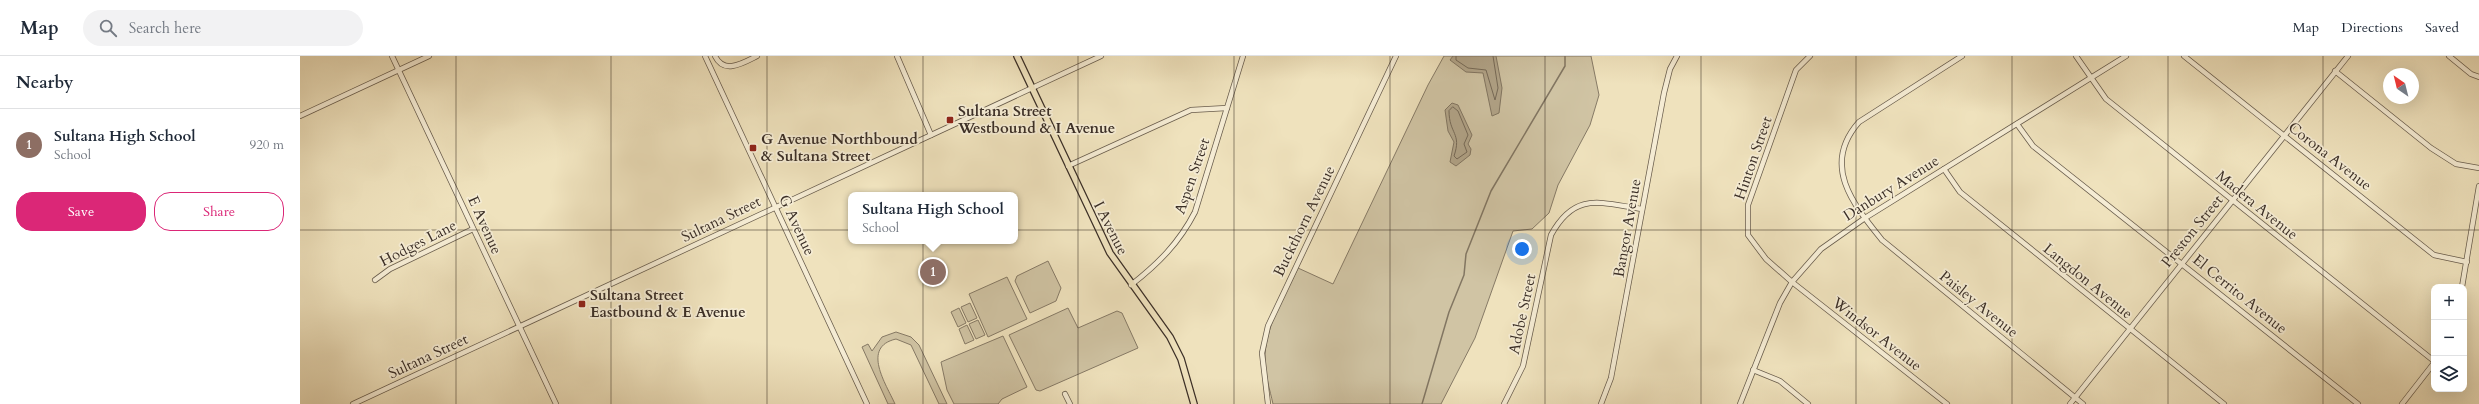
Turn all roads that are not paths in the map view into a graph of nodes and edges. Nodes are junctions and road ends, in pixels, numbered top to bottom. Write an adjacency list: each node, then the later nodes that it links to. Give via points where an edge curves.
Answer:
1 (392, 56): 19 (street, E Avenue)
2 (429, 56): 19 (street)
3 (705, 56): 34 (street, G Avenue)
4 (715, 56): 5 (street, via 718,62 726,67 735,66)
5 (757, 56)
6 (896, 56): 27 (street)
7 (1017, 56): 23 (main road, I Avenue)
8 (1101, 56): 23 (street, Sultana Street)
9 (1243, 56): 24 (street, Aspen Street)
10 (1396, 56): 56 (street, Buckthorn Avenue, via 1267,329 1262,364)
11 (1677, 56): 35 (street, Bangor Avenue, via 1670,69 1664,93)
12 (1810, 56): 41 (street, Hinton Street, via 1796,70 1748,205 1748,235 1766,259)
13 (1962, 56): 36 (street, Paisley Avenue, via 1871,112 1858,122 1848,136 1841,156 1843,181)
14 (2076, 56): 22 (street, Madera Avenue)
15 (2126, 56): 22 (street, Danbury Avenue)
16 (2184, 56): 28 (street, Corona Avenue)
17 (2348, 56): 20 (street, Preston Street)
18 (2449, 56): 21 (street, via 2471,74)
19 (398, 70): 25 (street); 37 (street, E Avenue)
20 (2335, 72): 28 (street, Preston Street); 30 (street, via 2431,148 2456,164)
21 (2479, 77)
22 (2091, 78): 26 (street, Danbury Avenue); 33 (street, Madera Avenue, via 2106,99)
23 (1032, 88): 27 (street, Sultana Street); 29 (main road, I Avenue)
24 (1227, 108): 29 (street, via 1191,110); 43 (street, Aspen Street, via 1203,188 1186,230 1157,264)
25 (300, 116)
26 (2017, 124): 31 (street, Danbury Avenue); 39 (street, El Cerrito Avenue, via 2034,146)
27 (930, 135): 34 (street, Sultana Street)
28 (2284, 135): 33 (street, Preston Street); 38 (street, Corona Avenue, via 2434,255)
29 (1068, 166): 43 (main road, I Avenue, via 1110,253)
30 (2479, 168)
31 (1944, 169): 36 (street, Danbury Avenue); 45 (street, Langdon Avenue, via 1960,192)
32 (2479, 186): 38 (street)
33 (2233, 200): 39 (street, Preston Street); 46 (street, Madera Avenue)
34 (775, 206): 44 (street, Sultana Street); 53 (street, G Avenue)
35 (1642, 209): 57 (street, Adobe Street, via 1598,203 1569,210 1561,217 1551,235 1523,366); 58 (street, Bangor Avenue, via 1611,378)
36 (1865, 218): 41 (street, Danbury Avenue, via 1821,249); 50 (street, Paisley Avenue, via 1882,240)
37 (473, 229): 40 (street, Hodges Lane, via 390,269); 44 (street, E Avenue)
38 (2467, 262): 42 (street)
39 (2181, 263): 45 (street, Preston Street); 65 (street, El Cerrito Avenue)
40 (375, 280)
41 (1792, 282): 48 (street, Danbury Avenue, via 1770,322); 61 (street, Windsor Avenue)
42 (2463, 284)
43 (1132, 285): 55 (main road, I Avenue, via 1170,337 1181,359)
44 (520, 327): 51 (street, Sultana Street); 52 (street, E Avenue)
45 (2129, 330): 50 (street, Preston Street); 64 (street, Langdon Avenue)
46 (2431, 360)
47 (2431, 366): 66 (street)
48 (1753, 370): 59 (street, Danbury Avenue); 60 (street, via 1780,381)
49 (1065, 394): 54 (street)
50 (2075, 398): 62 (street, Preston Street); 63 (street, Paisley Avenue)
51 (353, 404)
52 (556, 404)
53 (867, 404)
54 (1070, 404)
55 (1194, 404)
56 (1268, 404)
57 (1504, 404)
58 (1601, 404)
59 (1740, 404)
60 (1808, 404)
61 (1947, 404)
62 (2070, 404)
63 (2083, 404)
64 (2224, 404)
65 (2358, 404)
66 (2402, 404)

